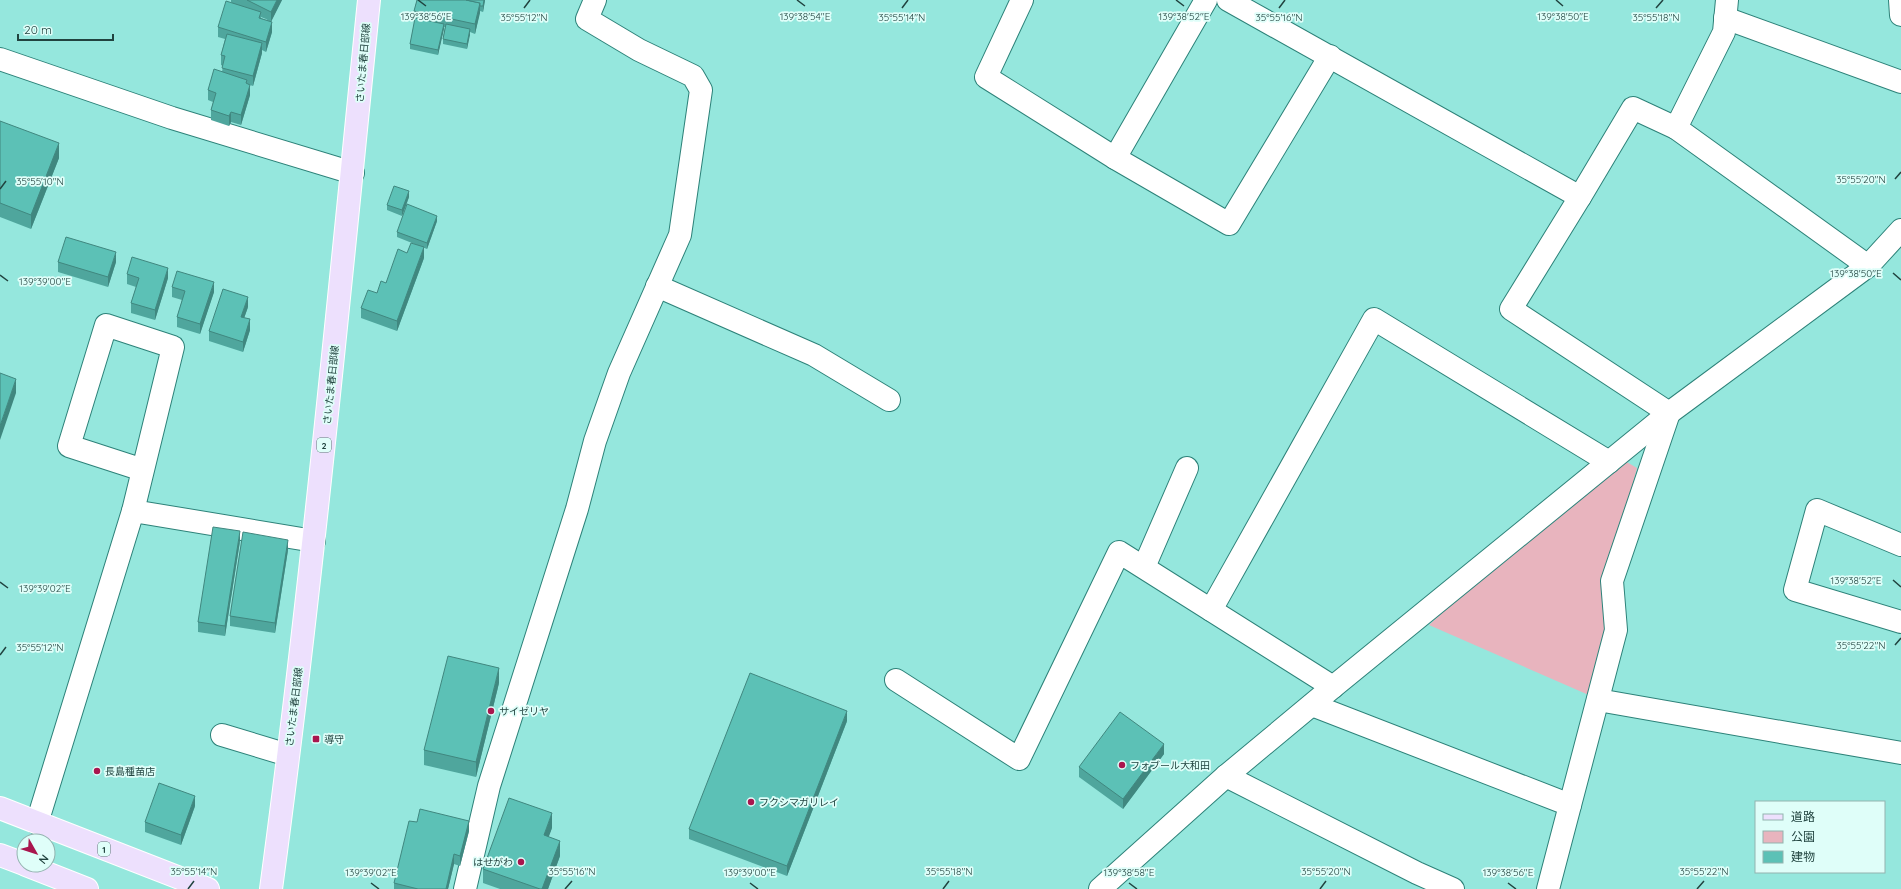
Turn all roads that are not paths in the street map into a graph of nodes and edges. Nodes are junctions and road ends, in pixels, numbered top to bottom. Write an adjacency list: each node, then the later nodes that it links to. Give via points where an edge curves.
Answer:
1 (595, 0): 18 (street, via 587,19 640,50 693,76 701,90 680,235)
2 (1022, 0): 13 (street, via 986,77)
3 (1206, 0): 13 (street)
4 (1228, 0): 9 (street)
5 (1900, 0): 8 (street)
6 (367, 1): 14 (main road, さいたま春日部線 / 2)
7 (1726, 9): 11 (street); 12 (street, via 1724,32)
8 (1901, 15)
9 (1330, 56): 13 (street, via 1229,224); 15 (street)
10 (0, 59): 14 (street, via 172,118)
11 (1901, 82)
12 (1676, 128): 15 (street, via 1633,108); 17 (street)
13 (1115, 158)
14 (353, 173): 25 (main road, さいたま春日部線 / 2)
15 (1580, 197): 20 (street, via 1511,309)
16 (1901, 230): 17 (street)
17 (1868, 266): 20 (street)
18 (657, 286): 19 (street, via 814,355); 47 (street, via 619,373 595,441 577,509 489,786)
19 (889, 400)
20 (1669, 413): 21 (street); 32 (street, via 1612,581 1616,630)
21 (1609, 462): 28 (street, via 1374,319); 31 (street)
22 (1187, 468): 27 (street)
23 (143, 470): 23 (street, via 173,347 106,325 69,446); 24 (street)
24 (133, 511): 25 (street); 40 (street)
25 (314, 541): 36 (main road, さいたま春日部線 / 2)
26 (1901, 545): 29 (street, via 1818,510 1795,590)
27 (1144, 567): 28 (street); 30 (street, via 1120,552 1019,759)
28 (1211, 610): 31 (street)
29 (1901, 622)
30 (896, 680)
31 (1333, 687): 33 (street)
32 (1598, 700): 35 (street); 38 (street)
33 (1312, 705): 37 (street); 38 (street)
34 (222, 735): 36 (street)
35 (1901, 753)
36 (288, 754): 46 (main road, さいたま春日部線 / 2)
37 (1226, 776): 48 (street); 49 (street)
38 (1570, 805): 50 (street)
39 (0, 808): 40 (main road, 1)
40 (37, 823): 45 (main road, 1)
41 (0, 855): 42 (main road)
42 (16, 861)
43 (46, 873): 44 (main road)
44 (87, 889)
45 (208, 889)
46 (271, 889)
47 (465, 889)
48 (1100, 889)
49 (1453, 889)
50 (1548, 889)

